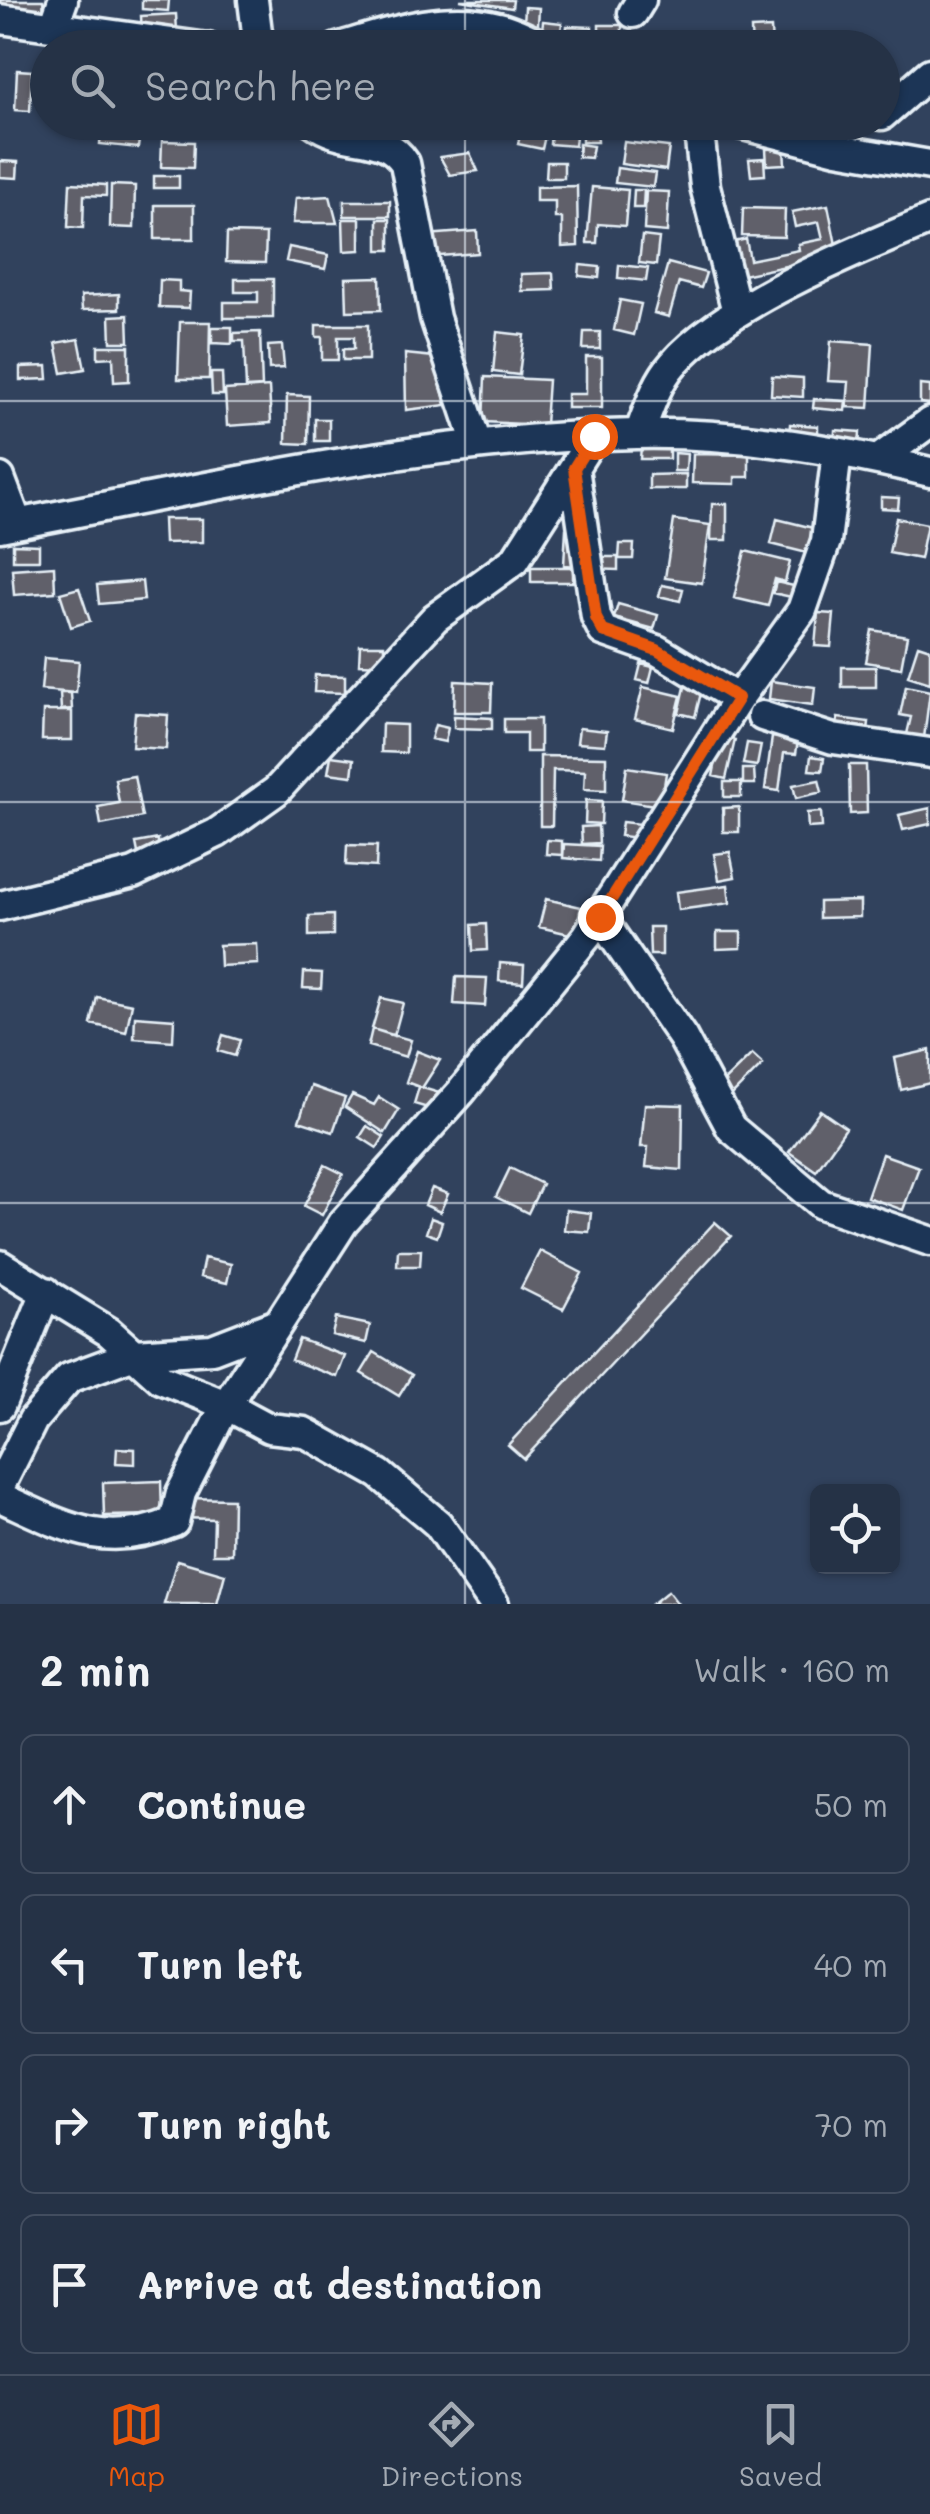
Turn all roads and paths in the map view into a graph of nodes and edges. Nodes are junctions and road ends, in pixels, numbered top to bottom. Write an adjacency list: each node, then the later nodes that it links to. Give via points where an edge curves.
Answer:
1 (253, 0): 5 (street)
2 (58, 13): 3 (street); 4 (street)
3 (0, 19)
4 (131, 30)
5 (257, 30)
6 (409, 30): 7 (street, via 468,22)
7 (507, 30)
8 (930, 73): 9 (street)
9 (900, 99)
10 (348, 140): 12 (street)
11 (375, 140): 23 (street, via 396,149 405,164 434,318)
12 (375, 140)
13 (700, 140): 19 (street)
14 (801, 140): 16 (street)
15 (848, 140): 16 (street)
16 (836, 149): 17 (street)
17 (930, 164)
18 (930, 220): 19 (street)
19 (737, 312): 21 (street, via 670,367)
20 (930, 422): 25 (street)
21 (638, 434): 22 (street); 24 (street)
22 (594, 436): 23 (street); 26 (street)
23 (478, 444): 29 (street)
24 (837, 453): 25 (street); 30 (street, via 826,541 802,610)
25 (879, 459): 27 (street)
26 (574, 468): 30 (street, via 603,631 657,650); 33 (street, via 514,560 434,618 276,792 217,834 134,873)
27 (930, 472)
28 (0, 478): 29 (street)
29 (9, 525)
30 (738, 698): 34 (street)
31 (762, 716): 32 (street, via 833,739)
32 (930, 753)
33 (0, 906)
34 (600, 917): 35 (street, via 683,1038 731,1128 820,1204); 38 (street, via 461,1092 343,1223)
35 (930, 1241)
36 (0, 1265): 37 (street)
37 (46, 1292): 39 (street); 41 (street)
38 (277, 1324): 39 (street, via 212,1349); 40 (street)
39 (134, 1354): 40 (street, via 161,1379); 42 (street, via 69,1378 32,1420)
40 (226, 1405): 43 (street, via 181,1493 174,1522 147,1533 83,1534); 44 (street, via 269,1428 304,1432 379,1474 438,1524)
41 (0, 1406)
42 (0, 1486)
43 (0, 1496)
44 (494, 1604)

